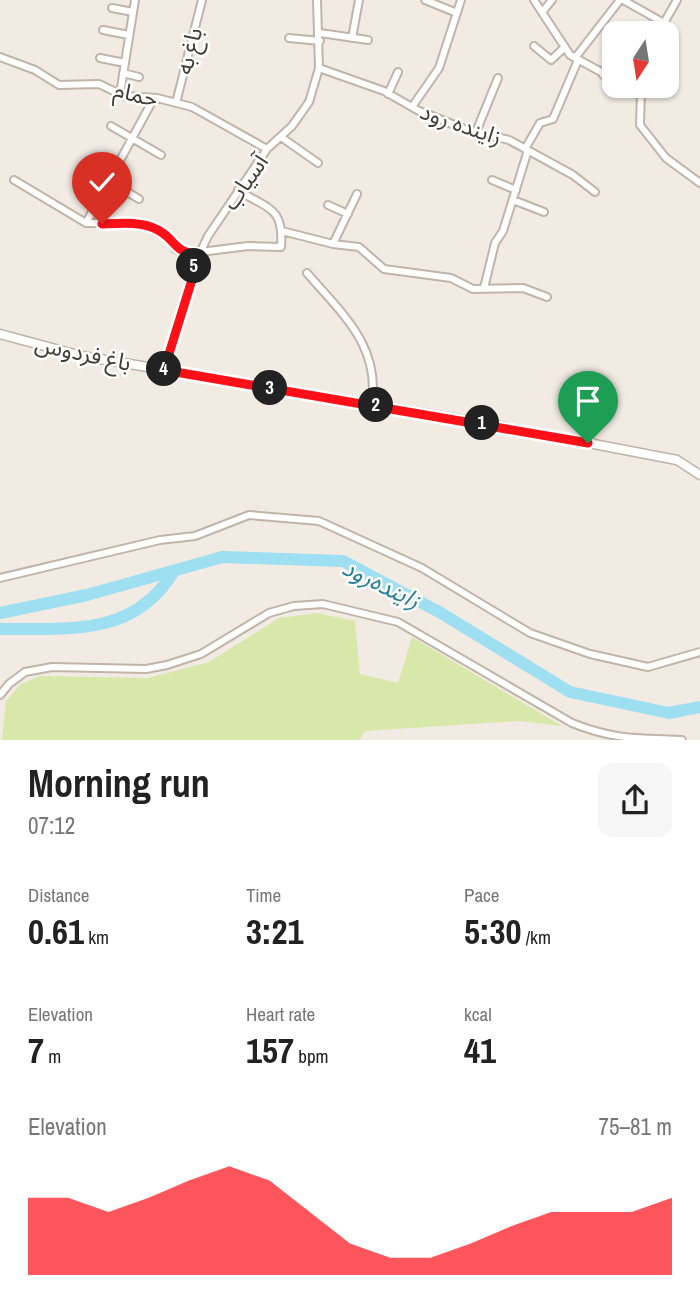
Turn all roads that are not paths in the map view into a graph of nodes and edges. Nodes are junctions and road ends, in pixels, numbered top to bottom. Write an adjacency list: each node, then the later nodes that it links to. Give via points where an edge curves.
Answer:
1 (135, 0): 13 (street)
2 (202, 0): 37 (street, باغ به)
3 (317, 0): 17 (street, آسیاب)
4 (359, 0): 19 (street)
5 (425, 0): 14 (street)
6 (461, 0): 14 (street)
7 (534, 0): 12 (street)
8 (552, 0): 12 (street)
9 (622, 0): 10 (street, via 664,23); 25 (street)
10 (677, 0)
11 (112, 8): 13 (street)
12 (544, 10): 22 (street)
13 (133, 12): 16 (street)
14 (457, 13): 38 (street, via 439,68)
15 (103, 30): 16 (street)
16 (129, 34): 26 (street)
17 (320, 37): 18 (street); 19 (street); 27 (street, آسیاب)
18 (289, 38)
19 (352, 38): 20 (street)
20 (368, 40)
21 (534, 46): 22 (street, via 551,60)
22 (565, 47): 25 (street)
23 (0, 57): 33 (street, حمام, via 59,85 99,84)
24 (100, 58): 26 (street)
25 (577, 59): 30 (street); 44 (street, via 553,119 540,123)
26 (125, 63): 29 (street)
27 (319, 68): 34 (street, زاینده رود); 41 (street, آسیاب, via 309,102)
28 (398, 72): 34 (street)
29 (123, 73): 31 (street); 33 (street)
30 (602, 74)
31 (139, 77)
32 (498, 78): 40 (street)
33 (120, 94): 35 (street, حمام)
34 (388, 94): 38 (street, زاینده رود)
35 (154, 98): 37 (street, حمام); 42 (street)
36 (641, 98): 51 (street, via 640,125 666,158)
37 (176, 103): 43 (street, حمام, via 219,119)
38 (412, 107): 40 (street, زاینده رود)
39 (111, 126): 42 (street)
40 (476, 132): 44 (street, زاینده رود)
41 (281, 137): 43 (street, آسیاب); 46 (street)
42 (132, 138): 45 (street); 50 (street)
43 (267, 149): 52 (street, آسیاب)
44 (527, 149): 53 (street); 54 (street, زاینده رود)
45 (162, 155)
46 (318, 163)
47 (97, 174): 50 (street)
48 (14, 180): 61 (street)
49 (492, 180): 53 (street)
50 (108, 181): 56 (street); 61 (street)
51 (700, 183)
52 (238, 190): 62 (street, via 279,216); 64 (street, آسیاب)
53 (516, 190): 57 (street)
54 (595, 192)
55 (357, 194): 60 (street)
56 (139, 199)
57 (513, 200): 59 (street); 66 (street, via 495,243)
58 (328, 205): 60 (street)
59 (544, 212)
60 (348, 214): 63 (street)
61 (86, 223): 64 (street, via 155,228 175,249)
62 (282, 231): 63 (street); 64 (street, via 281,247 227,248)
63 (333, 244): 66 (street, via 359,247 384,269 451,278 472,289)
64 (200, 254): 69 (street, آسیاب)
65 (307, 273): 70 (street, via 359,333 373,373)
66 (484, 288): 67 (street, via 523,288)
67 (547, 297)
68 (0, 334): 69 (street, باغ فردوس, via 82,356)
69 (164, 370): 70 (street, باغ فردوس)
70 (372, 405): 71 (street, باغ فردوس, via 677,460)
71 (700, 475)
72 (0, 578): 73 (street, via 195,536 249,515 319,521 422,568 530,633 648,667)
73 (700, 652)
74 (0, 695): 75 (street, via 25,672 52,667 146,669 167,665 201,654 270,613 323,604 398,622 596,733 621,739)
75 (682, 740)

